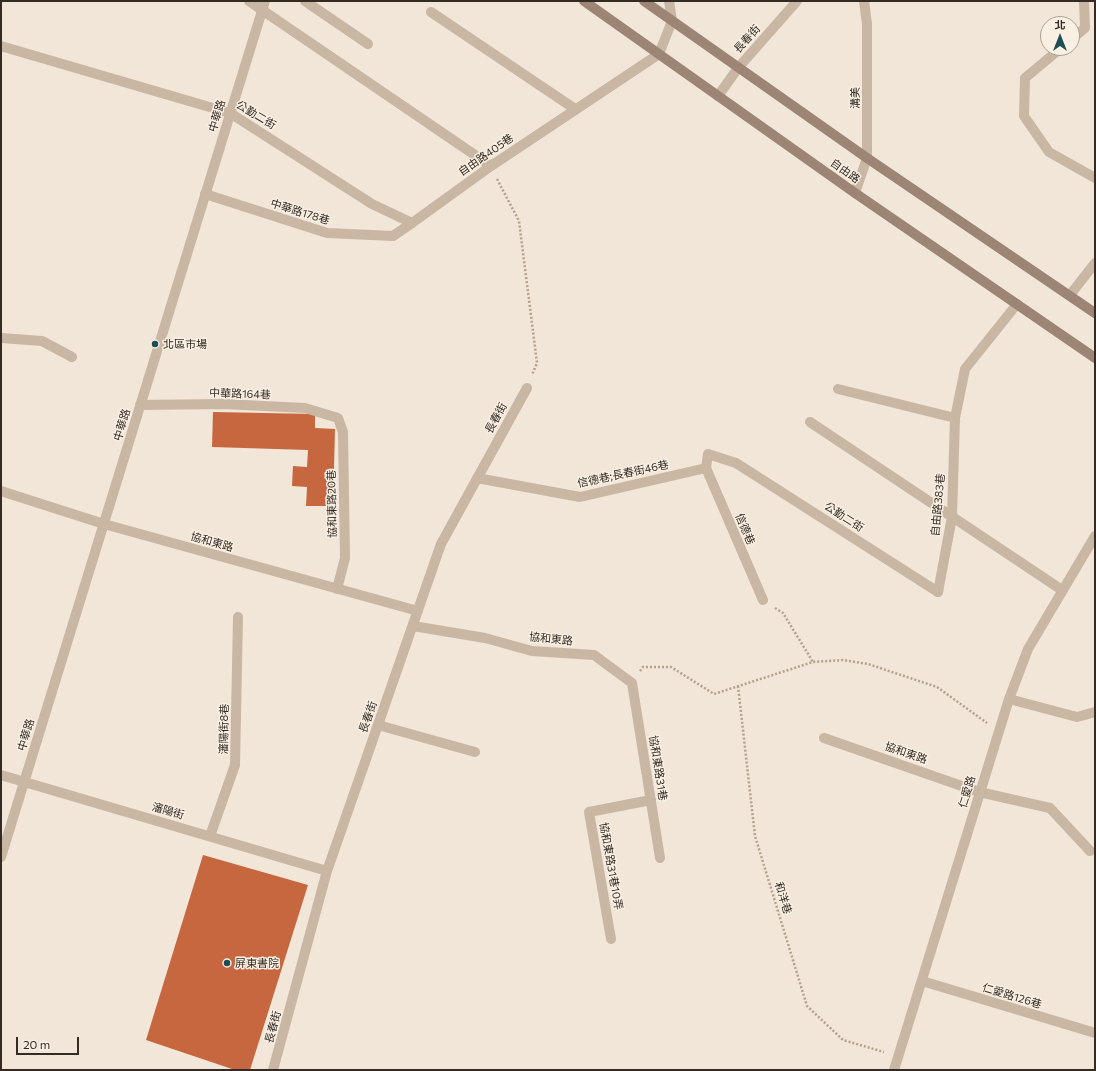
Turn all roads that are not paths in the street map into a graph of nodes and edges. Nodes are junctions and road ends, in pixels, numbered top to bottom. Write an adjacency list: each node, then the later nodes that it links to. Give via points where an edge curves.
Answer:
1 (249, 1): 9 (street)
2 (305, 1): 13 (street)
3 (584, 1): 15 (street, 自由路)
4 (644, 1): 11 (street)
5 (669, 1): 11 (street)
6 (797, 1): 17 (street, 長春街)
7 (864, 1): 21 (street, 溝美, via 867,24)
8 (1084, 1): 12 (street, via 1085,28)
9 (263, 6): 20 (street, 中華路); 22 (street)
10 (432, 12): 19 (street)
11 (672, 21): 15 (street); 17 (street)
12 (1080, 32)
13 (368, 44)
14 (1, 46): 20 (street, 公勤二街)
15 (659, 54): 18 (street, 自由路); 19 (street, 自由路405巷)
16 (1051, 56): 23 (street, via 1025,78 1024,116 1049,152)
17 (738, 68): 18 (street, 長春街); 21 (street)
18 (718, 96): 24 (street, 自由路)
19 (575, 109): 22 (street, 自由路405巷)
20 (230, 113): 25 (street, 中華路); 26 (street, 公勤二街, via 372,204)
21 (867, 158): 24 (street, 溝美); 28 (street)
22 (491, 166): 26 (street, 自由路405巷)
23 (1095, 178)
24 (855, 193): 29 (street, 自由路)
25 (205, 194): 26 (street, 中華路178巷, via 327,233 393,236); 36 (street, 中華路)
26 (412, 223)
27 (1095, 263): 28 (street)
28 (1070, 295): 30 (street)
29 (1017, 304): 33 (street, 自由路); 38 (street, 自由路383巷, via 965,369)
30 (1095, 313)
31 (1, 338): 32 (street, via 42,341)
32 (72, 357)
33 (1095, 358)
34 (527, 388): 41 (street, 長春街)
35 (838, 389): 38 (street)
36 (140, 405): 37 (street, 中華路164巷, via 223,404 306,408); 44 (street, 中華路)
37 (338, 418): 46 (street, 協和東路20巷, via 343,432 345,558)
38 (955, 418): 43 (street, 自由路383巷)
39 (810, 422): 43 (street)
40 (706, 468): 41 (street, 信德巷;長春街46巷, via 580,497); 48 (street, 公勤二街, via 708,454 736,463); 49 (street, 信德巷)
41 (477, 478): 50 (street, 長春街, via 441,544)
42 (1, 491): 44 (street, 協和東路)
43 (952, 517): 47 (street); 48 (street, 自由路383巷)
44 (104, 524): 46 (street, 協和東路); 60 (street, 中華路)
45 (1095, 536): 47 (street, 仁愛路)
46 (337, 589): 50 (street, 協和東路)
47 (1062, 590): 54 (street, 仁愛路, via 1028,649)
48 (938, 592)
49 (763, 600)
50 (418, 612): 52 (street, 長春街)
51 (238, 617): 63 (street, 瀋陽街8巷, via 235,765)
52 (413, 626): 53 (street, 協和東路, via 486,638 532,651 594,656); 56 (street, 長春街)
53 (632, 683): 62 (street, 協和東路31巷)
54 (1009, 699): 55 (street, via 1077,718); 61 (street, 仁愛路)
55 (1095, 712)
56 (378, 725): 58 (street); 67 (street, 長春街)
57 (824, 738): 61 (street, 協和東路)
58 (474, 752)
59 (1, 775): 60 (street, 瀋陽街)
60 (24, 782): 63 (street, 瀋陽街); 65 (street, 中華路)
61 (979, 792): 64 (street, 協和東路, via 1050,808); 69 (street, 仁愛路)
62 (651, 800): 66 (street, 協和東路31巷); 68 (street, 協和東路31巷10弄, via 589,812)
63 (210, 836): 67 (street, 瀋陽街)
64 (1090, 851)
65 (1, 856)
66 (660, 858)
67 (327, 871): 71 (street, 長春街)
68 (611, 939)
69 (922, 981): 70 (street, 仁愛路126巷); 72 (street, 仁愛路)
70 (1095, 1034)
71 (274, 1070)
72 (894, 1070)

